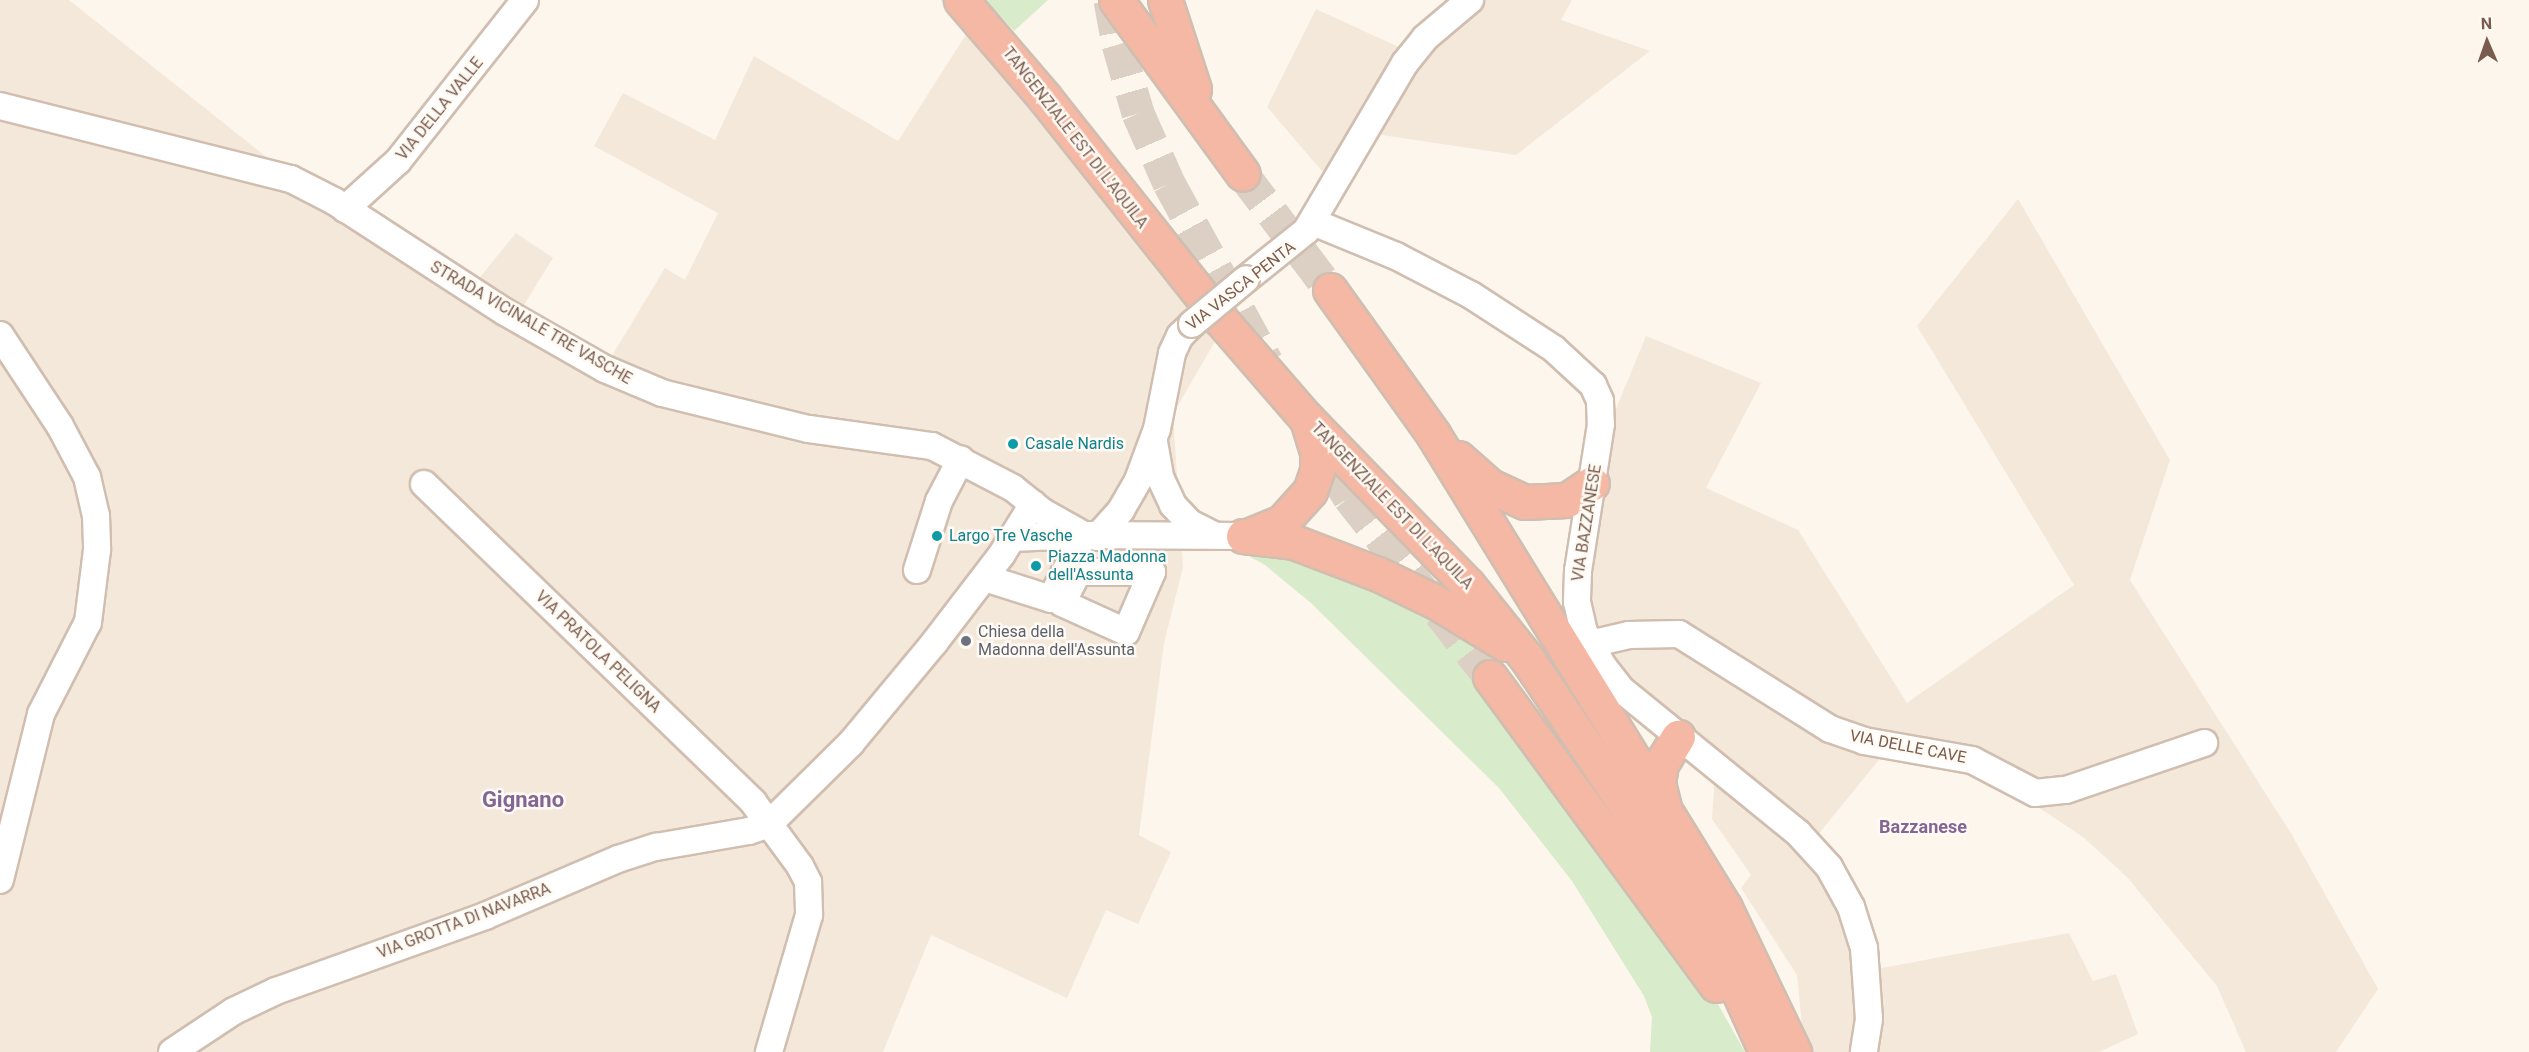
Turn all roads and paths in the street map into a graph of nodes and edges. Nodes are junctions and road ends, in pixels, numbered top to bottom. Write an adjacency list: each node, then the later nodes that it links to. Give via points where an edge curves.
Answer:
1 (525, 0): 9 (street, VIA DELLA VALLE, via 398,161)
2 (961, 0): 13 (highway, TANGENZIALE EST DI L'AQUILA)
3 (1116, 0): 7 (highway)
4 (1166, 0): 7 (highway)
5 (1470, 0): 10 (street, VIA VASCA PENTA, via 1425,38 1405,63)
6 (0, 106): 9 (street, STRADA VICINALE TRE VASCHE, via 273,174 309,187)
7 (1207, 124): 8 (highway)
8 (1243, 174)
9 (345, 208): 16 (street, STRADA VICINALE TRE VASCHE, via 441,274 635,383 783,423 911,441)
10 (1313, 222): 15 (street, VIA VASCA PENTA, bridge, via 1287,250 1246,279 1180,336 1172,353); 17 (street, VIA BAZZANESE, via 1396,256 1460,290 1540,339 1583,373 1593,385 1601,406 1600,441)
11 (1330, 290): 14 (highway)
12 (0, 335): 33 (street, via 79,460 92,493 97,528 95,582 88,622 41,714)
13 (1306, 418): 21 (highway, via 1317,452 1317,471 1310,491 1282,522); 27 (highway, TANGENZIALE EST DI L'AQUILA, via 1468,585)
14 (1433, 434): 17 (highway, via 1479,477 1520,501 1561,501); 31 (highway)
15 (1154, 439): 20 (street, VIA VASCA PENTA, via 1127,501); 21 (street, via 1160,477 1173,505 1191,523)
16 (961, 459): 19 (street, STRADA VICINALE TRE VASCHE, via 1018,491); 23 (street, via 939,501)
17 (1592, 483): 26 (street, VIA BAZZANESE, via 1576,591 1580,620)
18 (424, 484): 32 (street, VIA PRATOLA PELIGNA, via 753,802)
19 (1033, 504): 20 (street, STRADA VICINALE TRE VASCHE); 22 (street)
20 (1090, 536): 21 (street); 22 (street); 25 (street)
21 (1230, 536): 27 (highway, via 1308,546 1398,582)
22 (1012, 538): 24 (street)
23 (917, 570)
24 (985, 578): 25 (street, via 1051,599); 32 (street, via 851,743)
25 (1065, 585): 25 (street, via 1062,603 1126,632 1146,602 1152,572 1078,572)
26 (1590, 644): 29 (street, VIA BAZZANESE, via 1618,686); 30 (street, VIA DELLE CAVE, via 1629,635 1679,634 1830,729 1864,741 1972,760 2036,794 2066,790)
27 (1528, 660): 37 (highway, TANGENZIALE EST DI L'AQUILA, via 1682,889 1725,961)
28 (1490, 677): 36 (highway, via 1685,940)
29 (1678, 736): 31 (highway, via 1660,770); 39 (street, VIA BAZZANESE, via 1713,760 1798,833 1836,877 1854,916 1865,955 1869,1019)
30 (2204, 743)
31 (1665, 812): 38 (highway, via 1725,908)
32 (769, 824): 34 (street, VIA GROTTA DI NAVARRA, via 656,847 618,859 494,912 276,991 234,1011); 35 (street, VIA PRATOLA PELIGNA, via 804,874 810,905)
33 (0, 880)
34 (190, 1048)
35 (769, 1052)
36 (1759, 1052)
37 (1766, 1052)
38 (1794, 1052)
39 (1864, 1052)

